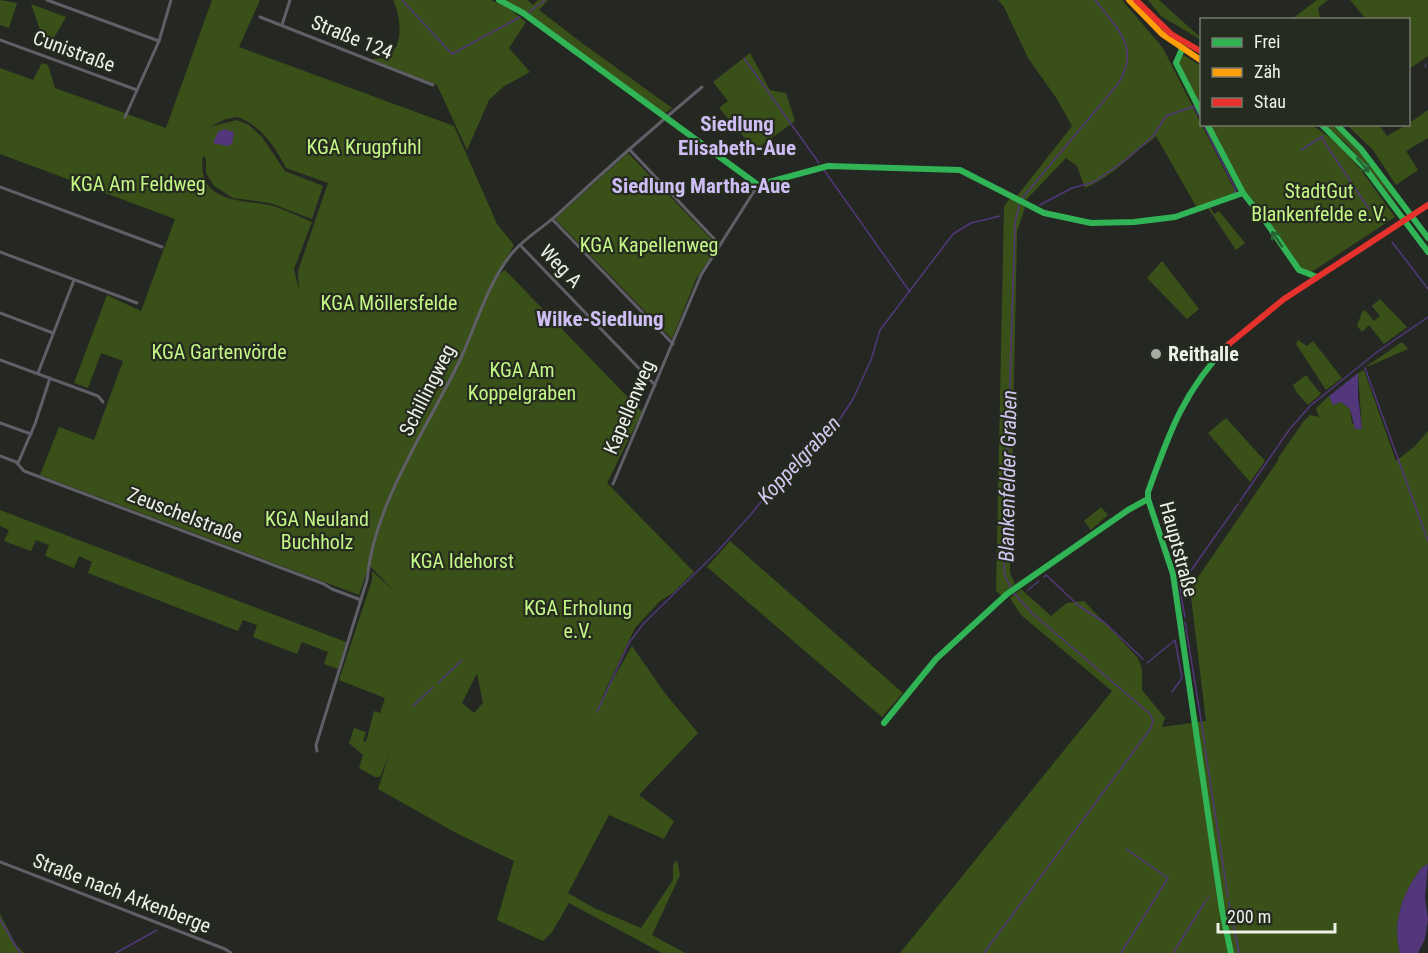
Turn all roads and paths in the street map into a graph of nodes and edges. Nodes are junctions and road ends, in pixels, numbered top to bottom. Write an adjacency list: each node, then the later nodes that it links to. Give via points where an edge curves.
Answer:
1 (47, 0): 10 (street)
2 (171, 0): 10 (street)
3 (290, 0): 8 (street)
4 (499, 0): 19 (street)
5 (1129, 0): 11 (street)
6 (1136, 0): 12 (street, via 1171,34)
7 (260, 17): 8 (street, Straße 124)
8 (282, 25): 14 (street, Straße 124)
9 (0, 40): 16 (street, Cunistraße)
10 (159, 41): 16 (street)
11 (1182, 49): 13 (street); 17 (street, via 1176,63)
12 (1200, 51)
13 (1200, 60)
14 (433, 85)
15 (702, 87): 19 (street, Schillingweg)
16 (137, 90): 18 (street)
17 (1200, 110)
18 (125, 117)
19 (666, 117): 23 (street, Schillingweg); 24 (street)
20 (1208, 126): 26 (street)
21 (1323, 126): 30 (street, one-way to 30, via 1360,161)
22 (1338, 126): 28 (street, via 1361,149)
23 (629, 149): 29 (street, Schillingweg); 32 (street)
24 (758, 185): 26 (street, via 828,166 960,170 1044,213 1091,223 1178,216); 32 (street, Kapellenweg)
25 (0, 188): 34 (street)
26 (1243, 193): 37 (street, one-way to 26)
27 (1428, 205): 28 (street, Hauptstraße)
28 (1412, 216): 30 (street, Hauptstraße); 31 (street)
29 (552, 219): 33 (street, Schillingweg); 44 (street)
30 (1405, 220): 36 (street); 38 (street, Hauptstraße)
31 (1428, 238)
32 (720, 245): 44 (street, Kapellenweg, via 701,275)
33 (520, 246): 48 (street, Weg A); 56 (street, Schillingweg, via 497,276 391,497 370,556)
34 (162, 247)
35 (0, 252): 39 (street)
36 (1428, 252)
37 (1303, 273): 38 (street); 40 (street)
38 (1317, 277): 40 (street, Hauptstraße)
39 (74, 280): 41 (street); 43 (street)
40 (1302, 285): 55 (street, Hauptstraße, via 1229,344 1200,375 1170,433)
41 (137, 303)
42 (0, 312): 43 (street)
43 (54, 333): 46 (street)
44 (673, 344): 48 (street, Kapellenweg)
45 (0, 360): 46 (street)
46 (38, 374): 47 (street)
47 (50, 378): 49 (street, via 98,396); 51 (street)
48 (655, 385): 54 (street, Kapellenweg)
49 (103, 402)
50 (0, 423): 51 (street)
51 (31, 434): 53 (street)
52 (0, 456): 53 (street, Zeuschelstraße)
53 (18, 464): 56 (street, Zeuschelstraße, via 24,471)
54 (613, 484)
55 (1148, 499): 57 (street, via 1007,594 936,659); 61 (street, Hauptstraße, via 1173,574)
56 (361, 600): 58 (street, Schillingweg)
57 (884, 723)
58 (317, 751)
59 (0, 862): 60 (street, Straße nach Arkenberge)
60 (231, 953)
61 (1231, 953)

